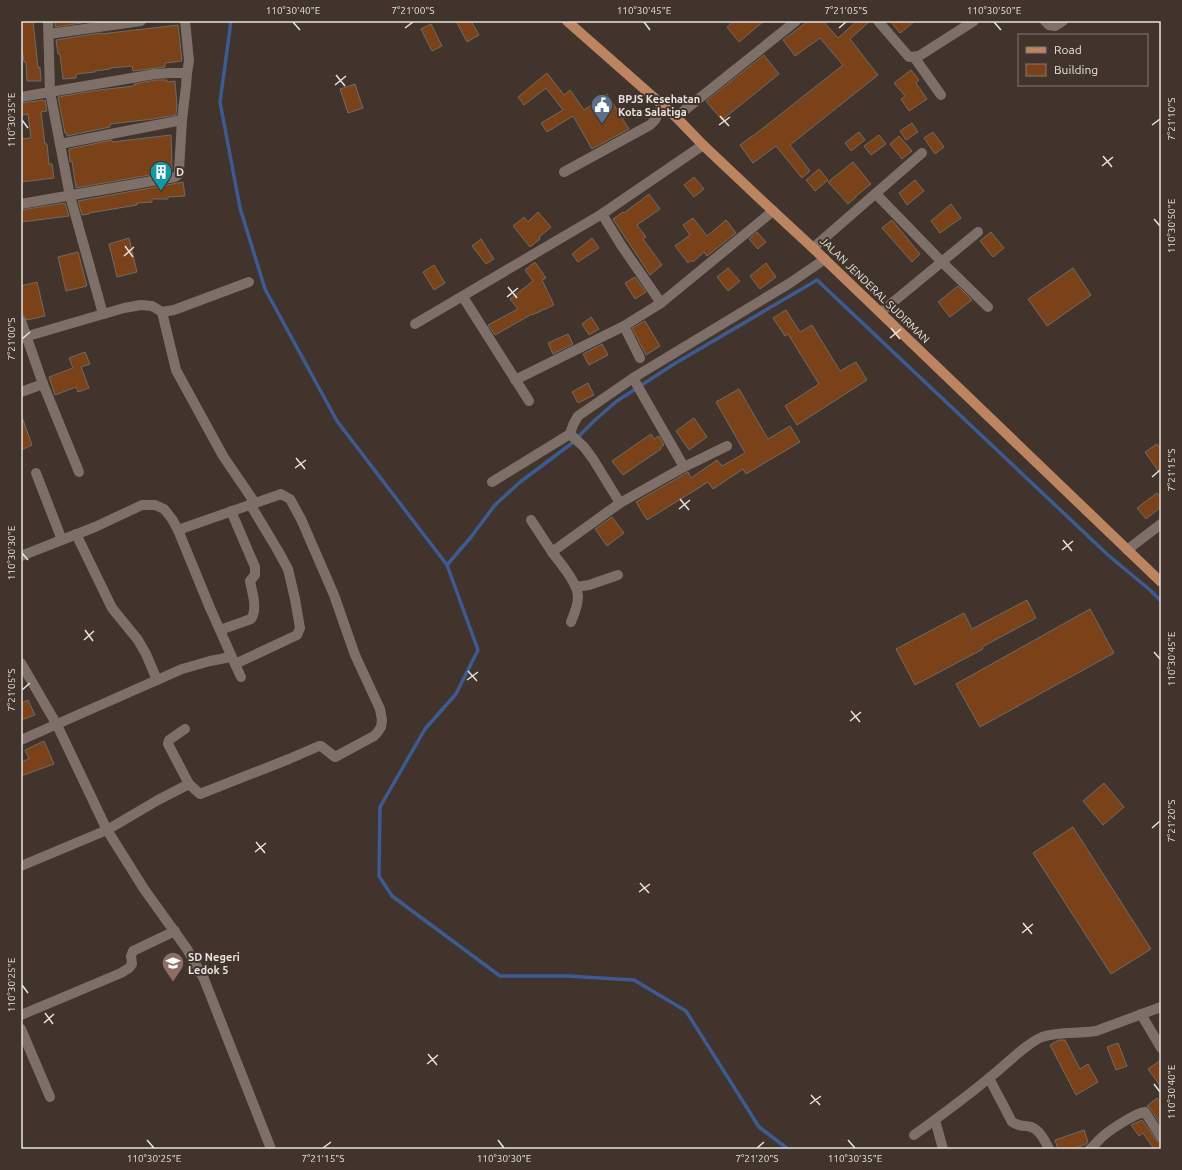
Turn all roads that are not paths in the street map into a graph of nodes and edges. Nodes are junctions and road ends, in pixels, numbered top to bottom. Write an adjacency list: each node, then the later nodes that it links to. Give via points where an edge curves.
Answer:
1 (48, 21): 10 (street)
2 (141, 21): 10 (street)
3 (185, 21): 12 (street, via 189,61)
4 (567, 21): 16 (main road, JALAN JENDERAL SUDIRMAN)
5 (796, 21): 17 (street)
6 (878, 21): 11 (street, via 909,57)
7 (974, 21): 11 (street)
8 (1045, 21): 9 (street, via 1055,26)
9 (1063, 21)
10 (49, 34): 13 (street)
11 (914, 58): 14 (street)
12 (187, 73): 13 (street, via 155,74); 18 (street)
13 (50, 92): 15 (street); 19 (street)
14 (941, 95)
15 (21, 97)
16 (662, 106): 17 (main road, JALAN JENDERAL SUDIRMAN); 22 (street, via 656,120 650,125)
17 (676, 117): 20 (main road, JALAN JENDERAL SUDIRMAN)
18 (182, 120): 19 (street); 24 (street, via 180,170 175,177)
19 (60, 144): 24 (street)
20 (702, 145): 26 (main road, JALAN JENDERAL SUDIRMAN); 27 (street)
21 (922, 154): 23 (street)
22 (564, 172)
23 (876, 194): 29 (street); 31 (street)
24 (70, 196): 25 (street); 38 (street)
25 (21, 204)
26 (773, 211): 29 (main road, JALAN JENDERAL SUDIRMAN); 34 (street)
27 (602, 214): 33 (street); 34 (street)
28 (978, 232): 31 (street)
29 (814, 248): 30 (main road, JALAN JENDERAL SUDIRMAN)
30 (825, 259): 37 (main road, JALAN JENDERAL SUDIRMAN); 45 (street)
31 (942, 262): 35 (street); 37 (street)
32 (249, 282): 36 (street, via 174,310)
33 (463, 297): 40 (street); 44 (street)
34 (661, 302): 41 (street)
35 (988, 307)
36 (162, 312): 38 (street, via 152,306 141,305); 55 (street, via 176,370)
37 (881, 312): 63 (main road, JALAN JENDERAL SUDIRMAN)
38 (103, 314): 42 (street)
39 (21, 321): 42 (street)
40 (415, 324)
41 (624, 326): 43 (street); 44 (street)
42 (23, 337): 46 (street)
43 (640, 358)
44 (515, 380): 48 (street)
45 (635, 381): 49 (street, via 578,416 573,425); 51 (street)
46 (43, 384): 47 (street); 52 (street)
47 (21, 392)
48 (529, 401)
49 (572, 436): 54 (street); 56 (street, via 593,459)
50 (727, 446): 51 (street)
51 (684, 467): 56 (street)
52 (79, 472)
53 (36, 473): 62 (street)
54 (492, 482)
55 (252, 503): 57 (street); 71 (street, via 288,569 300,628 297,635); 78 (street, via 281,494 290,499 334,595 355,655 380,708 381,727 374,736 335,757 319,746 200,794)
56 (620, 503): 64 (street)
57 (231, 511): 60 (street); 70 (street, via 255,567 255,575 250,581 254,600 253,616)
58 (531, 520): 64 (street)
59 (1161, 524): 63 (street)
60 (178, 530): 61 (street, via 164,509 154,505 142,505); 70 (street)
61 (76, 534): 62 (street); 74 (street, via 112,608 138,640)
62 (62, 540): 65 (street)
63 (1127, 550): 67 (main road, JALAN JENDERAL SUDIRMAN)
64 (552, 552): 68 (street)
65 (21, 556)
66 (618, 575): 68 (street)
67 (1161, 582)
68 (576, 587): 69 (street, via 577,606)
69 (571, 622)
70 (220, 630): 71 (street)
71 (233, 661): 73 (street); 74 (street, via 210,661 182,669)
72 (21, 663): 75 (street)
73 (241, 677)
74 (158, 680): 75 (street)
75 (57, 725): 77 (street); 79 (street)
76 (185, 729): 78 (street, via 169,740 168,744)
77 (21, 740)
78 (189, 784): 79 (street)
79 (107, 830): 80 (street); 81 (street)
80 (21, 866)
81 (175, 932): 84 (street, via 132,951 132,964 121,973); 92 (street, via 204,979)
82 (1161, 1007): 83 (street)
83 (1141, 1014): 86 (street); 87 (street, via 1096,1031 1059,1032 1041,1038 1022,1050)
84 (21, 1015)
85 (21, 1029): 88 (street)
86 (1161, 1048)
87 (989, 1078): 89 (street); 94 (street, via 1012,1122 1039,1132)
88 (50, 1097)
89 (935, 1120): 90 (street); 93 (street)
90 (914, 1135)
91 (1161, 1137): 95 (street, via 1145,1112 1140,1112)
92 (271, 1149)
93 (943, 1149)
94 (1049, 1149)
95 (1090, 1149)

